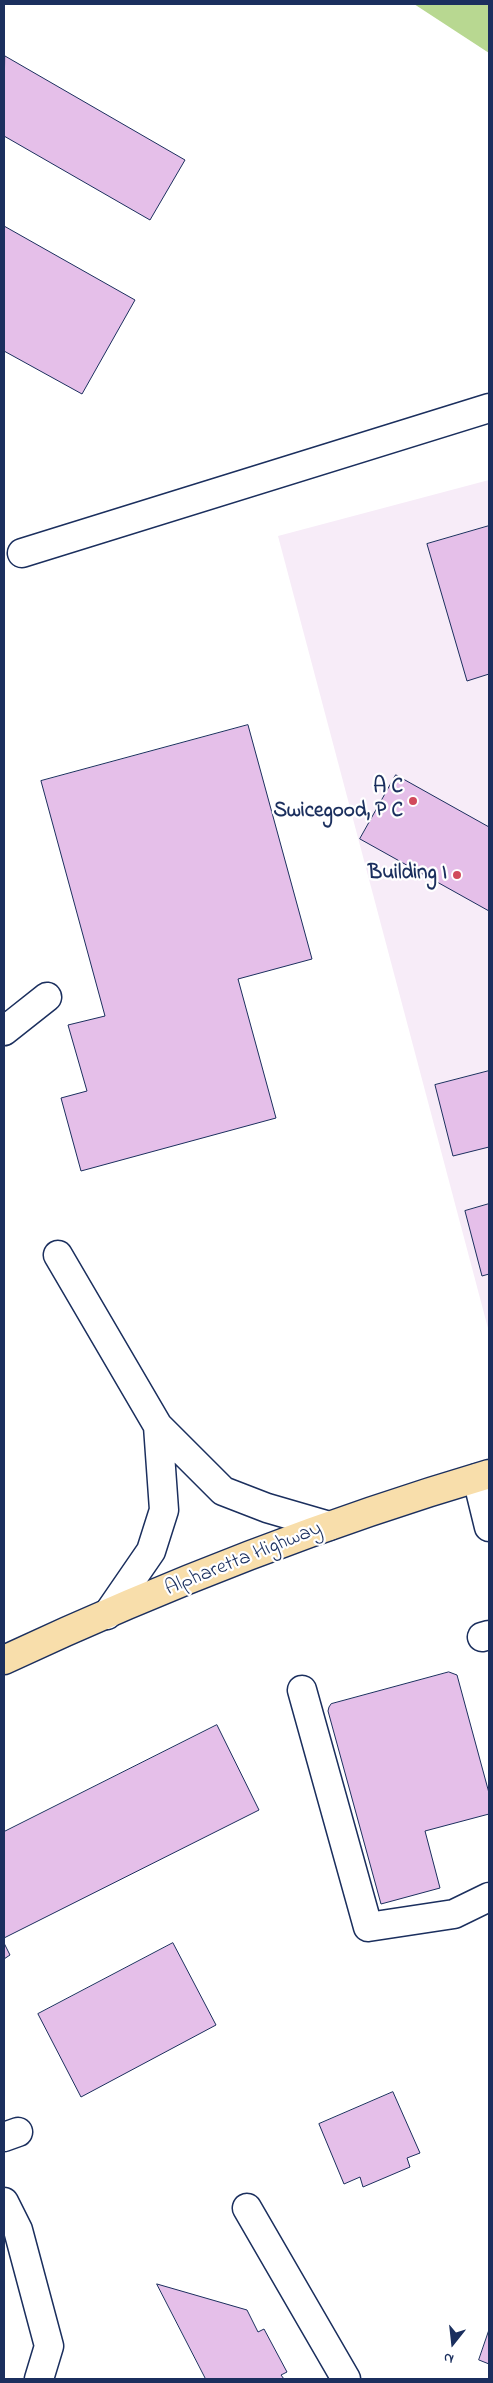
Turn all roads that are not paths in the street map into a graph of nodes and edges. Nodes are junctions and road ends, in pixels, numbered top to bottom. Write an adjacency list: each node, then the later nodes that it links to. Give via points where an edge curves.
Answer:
1 (489, 408): 2 (street)
2 (22, 553)
3 (47, 997): 4 (street)
4 (4, 1031)
5 (58, 1255): 6 (street)
6 (158, 1426): 8 (street, via 223,1491); 10 (street, via 164,1510 150,1551)
7 (483, 1476): 8 (highway, Alpharetta Highway); 9 (street)
8 (329, 1526): 10 (highway, Alpharetta Highway)
9 (489, 1527)
10 (107, 1615): 11 (highway, Alpharetta Highway)
11 (4, 1660)
12 (302, 1690): 13 (street, via 368,1927 454,1914)
13 (489, 1897)
14 (247, 2208): 17 (street)
15 (6, 2213): 16 (street, via 18,2230 50,2346)
16 (39, 2379)
17 (346, 2379)

